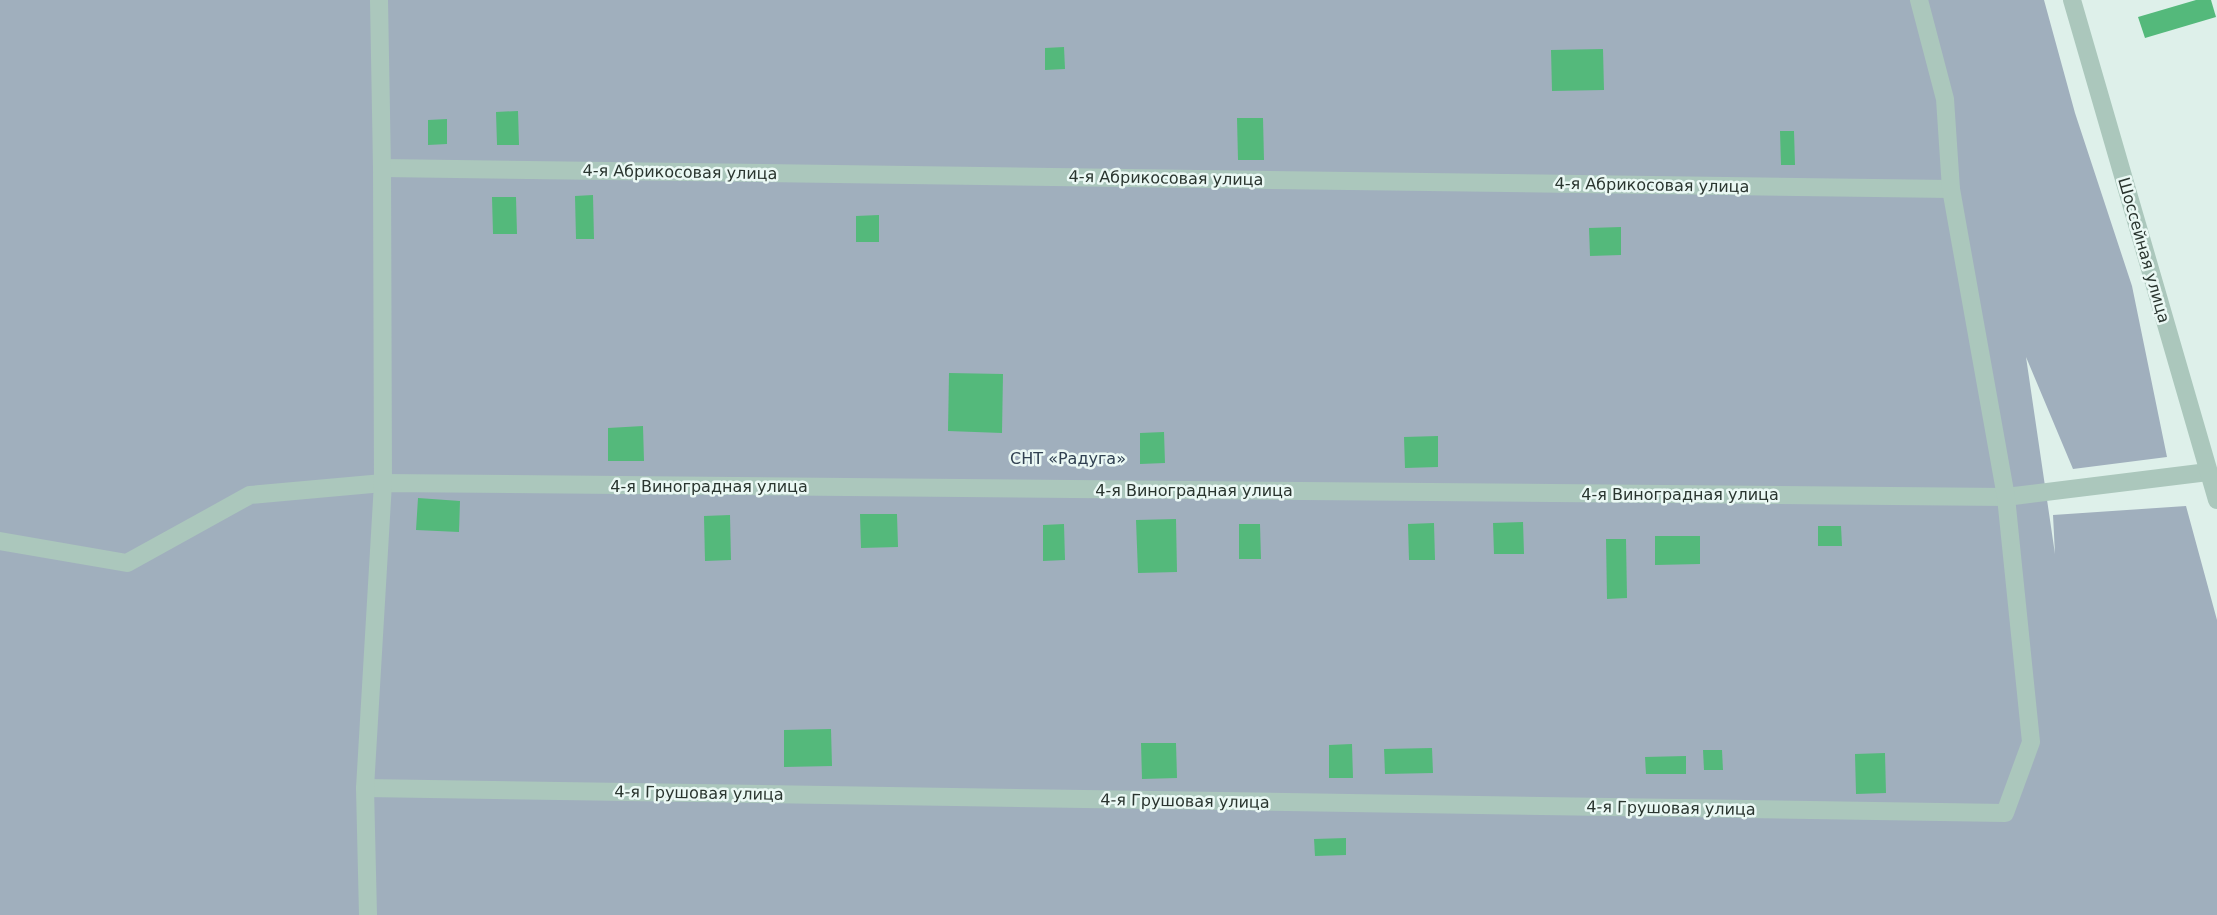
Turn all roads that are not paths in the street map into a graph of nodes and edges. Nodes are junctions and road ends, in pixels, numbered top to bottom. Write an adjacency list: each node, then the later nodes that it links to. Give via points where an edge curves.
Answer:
1 (379, 0): 4 (street)
2 (1919, 0): 5 (street, via 1945,99)
3 (2072, 0): 6 (street, Шоссейная улица)
4 (382, 168): 5 (street, 4-я Абрикосовая улица); 7 (street)
5 (1951, 189): 8 (street)
6 (2208, 472): 8 (street, 4-я Виноградная улица); 9 (street, Шоссейная улица)
7 (383, 483): 8 (street, 4-я Виноградная улица); 10 (street, 4-я Виноградная улица, via 250,495 128,563); 11 (street)
8 (2006, 497): 11 (street, 4-я Грушовая улица, via 2031,742 2005,813)
9 (2217, 500)
10 (0, 541)
11 (365, 788): 12 (street)
12 (368, 915)

